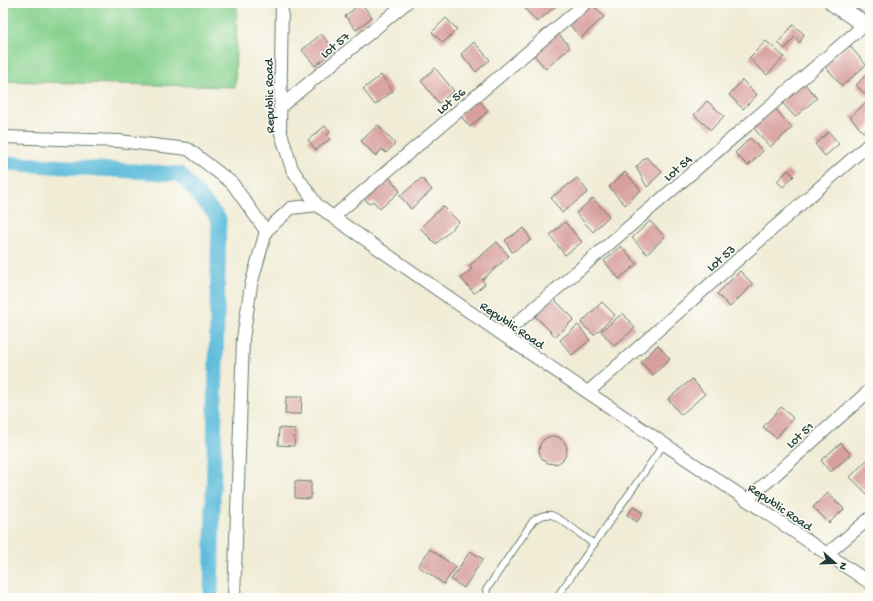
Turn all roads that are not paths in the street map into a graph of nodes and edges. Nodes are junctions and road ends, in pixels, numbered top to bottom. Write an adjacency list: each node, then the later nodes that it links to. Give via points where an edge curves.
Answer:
1 (282, 3): 6 (street, Republic Road)
2 (406, 3): 6 (street, Lot 57)
3 (586, 3): 10 (street, Lot 56)
4 (834, 3): 5 (street)
5 (868, 24): 12 (street, Lot 54)
6 (280, 106): 9 (street, Republic Road, via 280,130 292,169)
7 (3, 138): 11 (street, via 119,141 188,148 232,183)
8 (870, 143): 14 (street, Lot 53)
9 (317, 206): 10 (street, Republic Road); 11 (street, via 291,208)
10 (332, 218): 12 (street, Republic Road)
11 (266, 231): 21 (street, via 252,285 243,339)
12 (503, 335): 14 (street, Republic Road)
13 (870, 390): 16 (street, Lot 51)
14 (588, 392): 15 (street, Republic Road)
15 (664, 444): 16 (street, Republic Road); 18 (lane)
16 (747, 500): 19 (street, Republic Road)
17 (870, 518): 19 (street)
18 (594, 544): 22 (lane, via 558,519 550,515 540,516 533,521 491,582 486,590); 23 (lane)
19 (827, 554): 20 (street, Republic Road)
20 (870, 583)
21 (234, 598)
22 (488, 598)
23 (556, 598)

